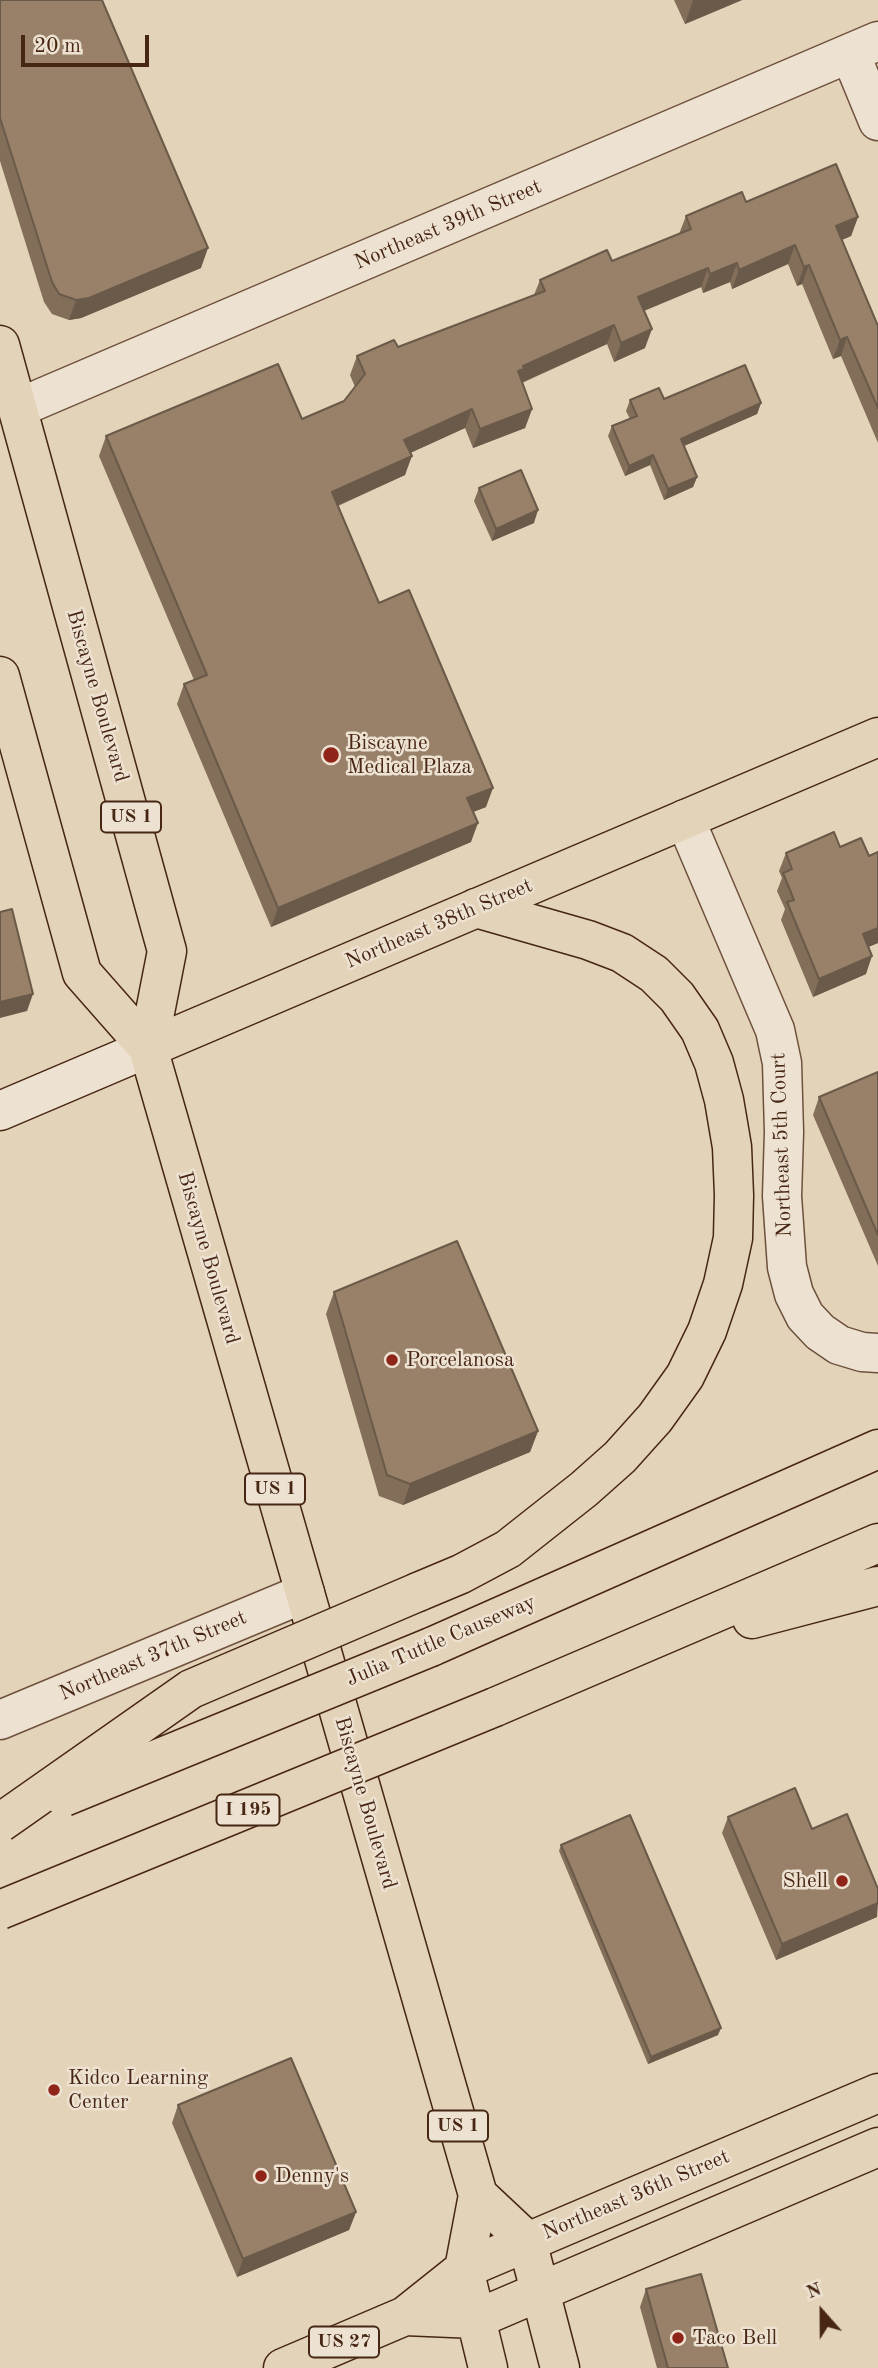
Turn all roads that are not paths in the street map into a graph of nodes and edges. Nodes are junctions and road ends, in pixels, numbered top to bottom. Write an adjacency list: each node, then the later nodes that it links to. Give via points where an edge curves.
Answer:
1 (864, 47): 2 (street); 4 (street, Northeast 39th Street)
2 (878, 121)
3 (0, 345): 4 (main road, Biscayne Boulevard / US 1)
4 (9, 402): 9 (main road, Biscayne Boulevard / US 1, via 167,951)
5 (0, 676): 9 (main road, Biscayne Boulevard / US 1, via 82,973)
6 (878, 737): 7 (main road, Northeast 38th Street)
7 (685, 819): 8 (main road, Northeast 38th Street); 11 (street, Northeast 5th Court, via 775,1030 782,1063 787,1267 794,1294 820,1332 839,1345)
8 (476, 908): 9 (main road, Northeast 38th Street); 18 (main road, bridge, via 622,953 654,974 700,1030 714,1063 732,1147 733,1238 707,1331 685,1376 620,1457 518,1542 461,1574 191,1689)
9 (148, 1048): 10 (street, Northeast 38th Street); 15 (main road, Biscayne Boulevard / US 1)
10 (0, 1111)
11 (878, 1353)
12 (878, 1449): 18 (main road, Julia Tuttle Causeway, bridge, via 431,1647)
13 (878, 1543): 16 (main road, I 195)
14 (878, 1586): 16 (main road)
15 (305, 1593): 17 (street, Northeast 37th Street); 22 (main road, Biscayne Boulevard / US 1)
16 (625, 1652): 19 (main road, I 195, bridge)
17 (0, 1720)
18 (0, 1823)
19 (0, 1910)
20 (878, 2092): 23 (main road, Northeast 36th Street)
21 (878, 2147): 25 (main road, Northeast 36th Street)
22 (478, 2195): 23 (main road); 24 (main road, Biscayne Boulevard / US 1)
23 (527, 2241): 24 (main road, Northeast 36th Street); 25 (main road)
24 (464, 2269): 26 (main road, Northeast 36th Street); 27 (main road, Biscayne Boulevard / US 1)
25 (541, 2291): 27 (main road, Northeast 36th Street); 30 (main road)
26 (405, 2316): 27 (main road, Northeast 36th Street); 28 (main road, Northeast 36th Street / US 27)
27 (476, 2319): 29 (main road, Biscayne Boulevard / US 1)
28 (283, 2368)
29 (488, 2368)
30 (560, 2368)

